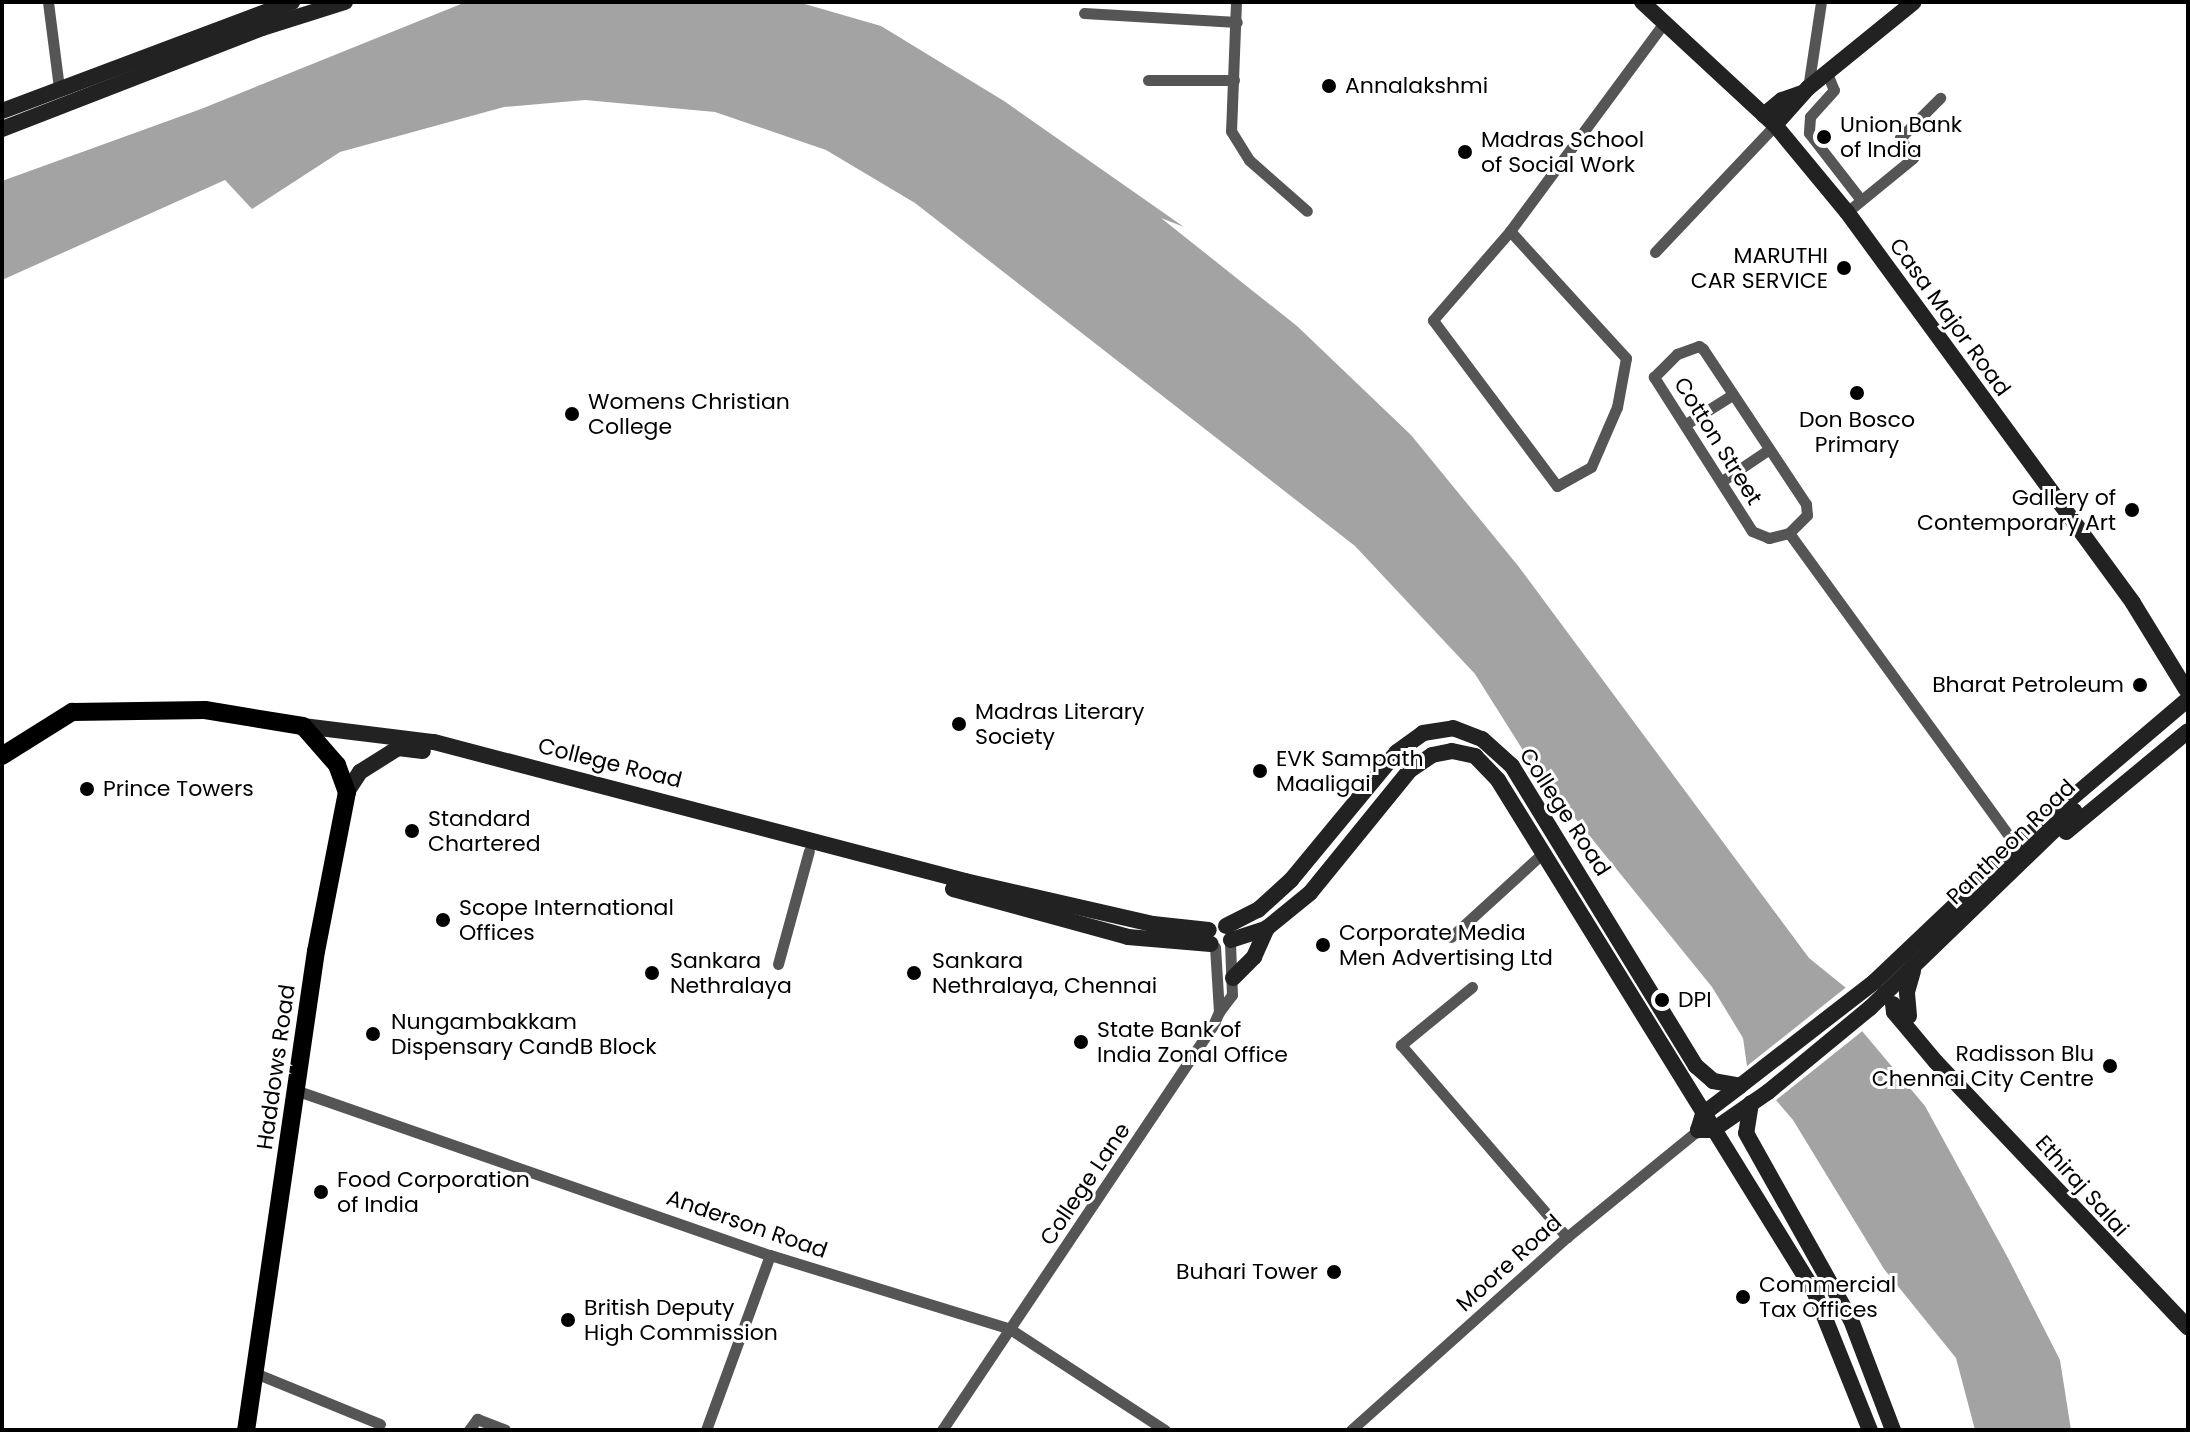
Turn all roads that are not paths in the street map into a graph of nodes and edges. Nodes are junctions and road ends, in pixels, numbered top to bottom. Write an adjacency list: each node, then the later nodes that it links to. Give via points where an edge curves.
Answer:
1 (48, 2): 15 (street)
2 (292, 2): 9 (main road)
3 (345, 2): 9 (main road)
4 (1236, 2): 10 (street)
5 (1642, 2): 11 (main road, Casa Major Road)
6 (1821, 2): 16 (street)
7 (1914, 2): 12 (main road)
8 (1084, 13): 10 (street)
9 (257, 14): 15 (main road); 20 (main road)
10 (1237, 22): 14 (street)
11 (1664, 23): 19 (main road, Casa Major Road); 25 (street)
12 (1827, 73): 16 (main road); 22 (street, via 1834,90 1810,117 1809,133)
13 (1148, 80): 14 (street)
14 (1234, 80): 23 (street, via 1231,131 1249,160)
15 (59, 88): 18 (main road)
16 (1805, 91): 19 (main road); 21 (main road, via 1794,111)
17 (1940, 98): 22 (street, via 1900,138 1913,158)
18 (2, 111)
19 (1769, 120): 21 (main road, Casa Major Road); 26 (street)
20 (2, 129)
21 (1794, 148): 24 (main road, Casa Major Road)
22 (1861, 200): 24 (street)
23 (1307, 211)
24 (1847, 212): 32 (main road, Casa Major Road, via 2133,603)
25 (1510, 231): 25 (street, via 1626,358 1617,407 1591,467 1557,486 1433,320)
26 (1655, 252)
27 (1732, 395): 28 (street); 28 (street, Cotton Street, via 1699,346 1677,354 1654,377); 29 (street, Cotton Street)
28 (1686, 424): 30 (street, Cotton Street)
29 (1768, 450): 30 (street); 31 (street, Cotton Street, via 1808,508)
30 (1722, 481): 31 (street, Cotton Street, via 1756,535)
31 (1789, 533): 39 (street)
32 (2187, 692): 38 (main road); 39 (main road, via 2024,829)
33 (2188, 714): 38 (main road, Pantheon Road)
34 (303, 726): 36 (main road, College Road, via 205,710 72,712); 37 (main road, via 337,765); 44 (main road, College Road, via 434,742 965,881)
35 (2188, 731): 39 (main road, via 2049,845)
36 (2, 756)
37 (347, 792): 40 (main road, College Road, via 360,772 398,748 431,752); 55 (main road, Haddows Road, via 316,951)
38 (2037, 836): 39 (main road)
39 (2022, 848): 46 (main road, Pantheon Road); 49 (main road)
40 (809, 851): 44 (main road, College Road, via 1128,937); 45 (street)
41 (1542, 854): 42 (main road, College Road, via 1498,780 1475,756 1452,751 1432,755 1410,770 1310,893); 43 (street); 57 (main road, College Road)
42 (1267, 928): 44 (main road, College Road); 47 (main road, via 1254,957)
43 (1451, 937)
44 (1220, 938): 47 (street); 51 (street); 54 (main road, College Road, via 1291,880 1397,752 1423,733 1453,728 1482,739 1512,766 1696,1066 1713,1081)
45 (778, 964)
46 (1914, 969): 49 (main road, Pantheon Road); 52 (main road, via 1907,992)
47 (1233, 978): 51 (street, College Lane, via 1232,995)
48 (1472, 987): 58 (street, via 1401,1045)
49 (1884, 993): 50 (main road, Pantheon Road); 52 (main road, Ethiraj Salai); 53 (main road, Ethiraj Salai, via 1903,1022)
50 (1864, 1001): 54 (main road); 56 (main road)
51 (1219, 1012): 61 (street, College Lane, via 1131,1154)
52 (1909, 1016): 53 (main road, Ethiraj Salai)
53 (1948, 1069): 60 (main road, Ethiraj Salai)
54 (1740, 1086): 57 (main road)
55 (298, 1091): 59 (street, Anderson Road); 62 (main road, Haddows Road)
56 (1751, 1103): 57 (main road); 72 (main road, via 1746,1133 1851,1320)
57 (1705, 1125): 58 (street, Moore Road); 71 (main road, College Road, via 1814,1291)
58 (1567, 1237): 70 (street, Moore Road)
59 (770, 1255): 61 (street, Anderson Road); 67 (street)
60 (2188, 1328)
61 (1010, 1329): 68 (street, College Lane); 69 (street, Anderson Road)
62 (255, 1373): 63 (street); 64 (main road, Haddows Road)
63 (380, 1424)
64 (246, 1430)
65 (469, 1430): 66 (street, via 477,1419)
66 (505, 1430)
67 (706, 1430)
68 (942, 1430)
69 (1165, 1430)
70 (1351, 1430)
71 (1870, 1430)
72 (1893, 1430)

